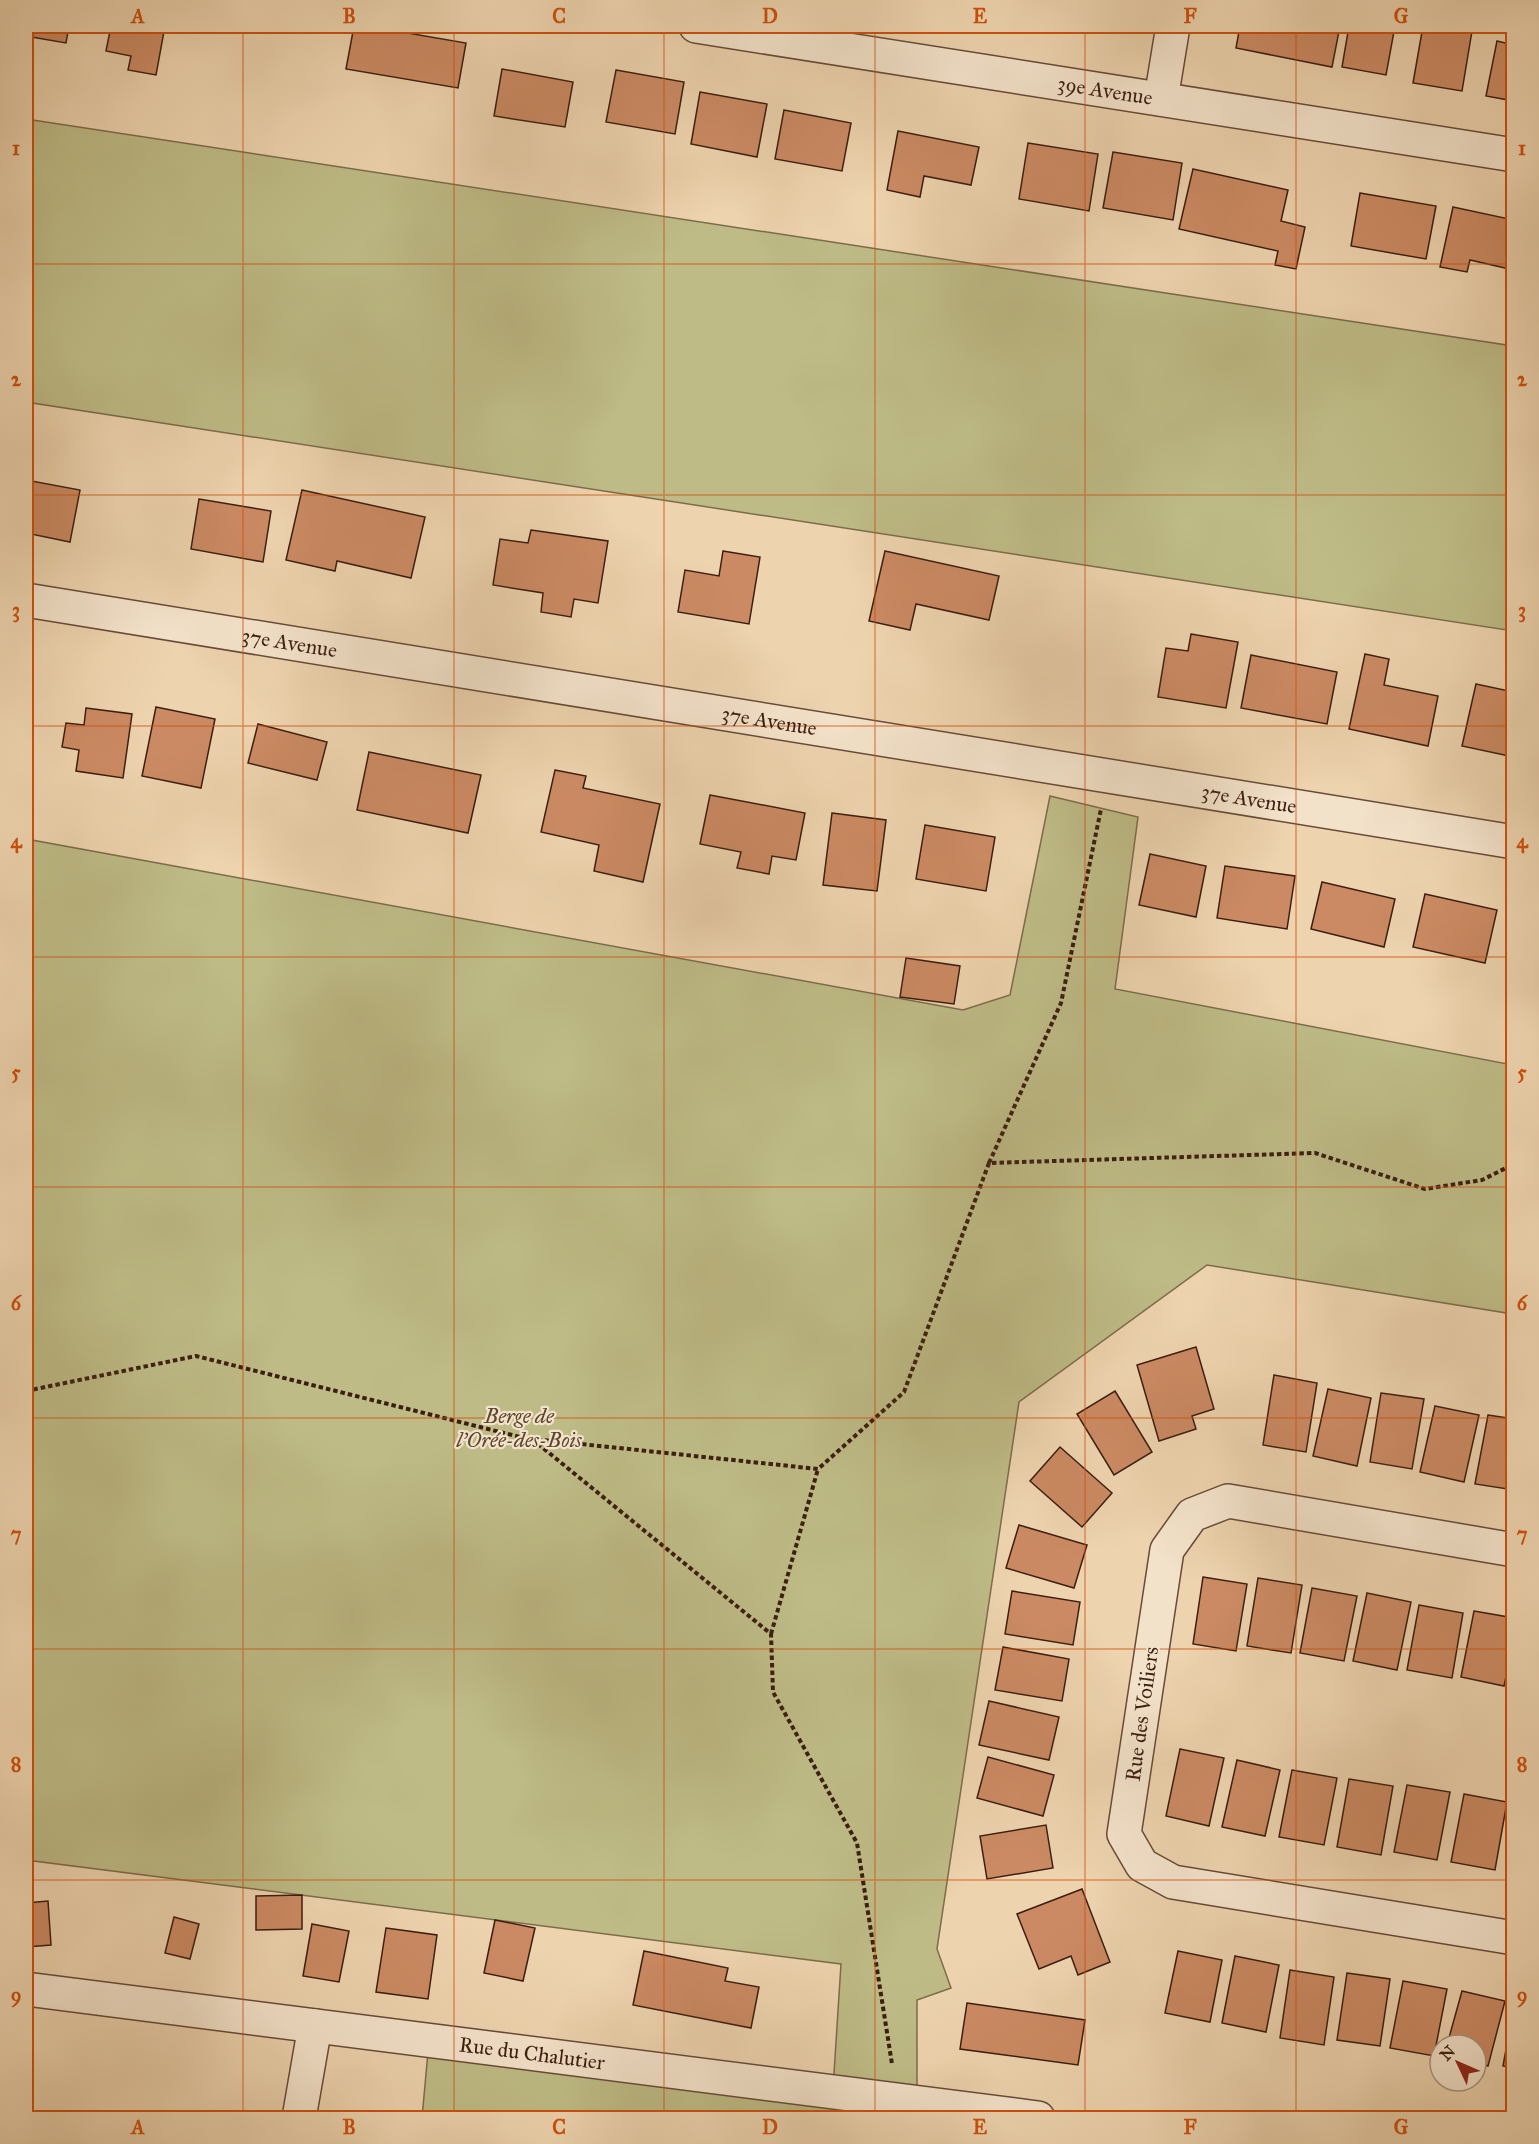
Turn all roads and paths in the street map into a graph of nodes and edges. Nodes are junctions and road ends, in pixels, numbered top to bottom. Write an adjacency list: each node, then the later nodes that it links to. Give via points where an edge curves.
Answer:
1 (696, 26): 3 (street, 39e Avenue)
2 (1173, 26): 3 (street)
3 (1161, 99): 4 (street, 39e Avenue)
4 (1514, 155)
5 (26, 600): 6 (street, 37e Avenue)
6 (1108, 776): 7 (street, 37e Avenue); 8 (path, via 1060,1003)
7 (1514, 842)
8 (989, 1163): 9 (path, via 1315,1153 1425,1189 1482,1180); 12 (path, via 904,1392)
9 (1514, 1164)
10 (26, 1391): 11 (path, via 196,1356)
11 (531, 1438): 12 (path); 14 (path)
12 (818, 1469): 14 (path)
13 (1514, 1550): 15 (street, Rue des Voiliers, via 1228,1501 1192,1515 1167,1550 1124,1834 1142,1864 1173,1881)
14 (771, 1634): 18 (path, via 772,1692 857,1843)
15 (1514, 1938)
16 (26, 1989): 17 (street, Rue du Chalutier)
17 (315, 2026): 18 (street, Rue du Chalutier); 19 (street)
18 (898, 2101): 20 (street, Rue du Chalutier)
19 (299, 2118)
20 (1038, 2118)

